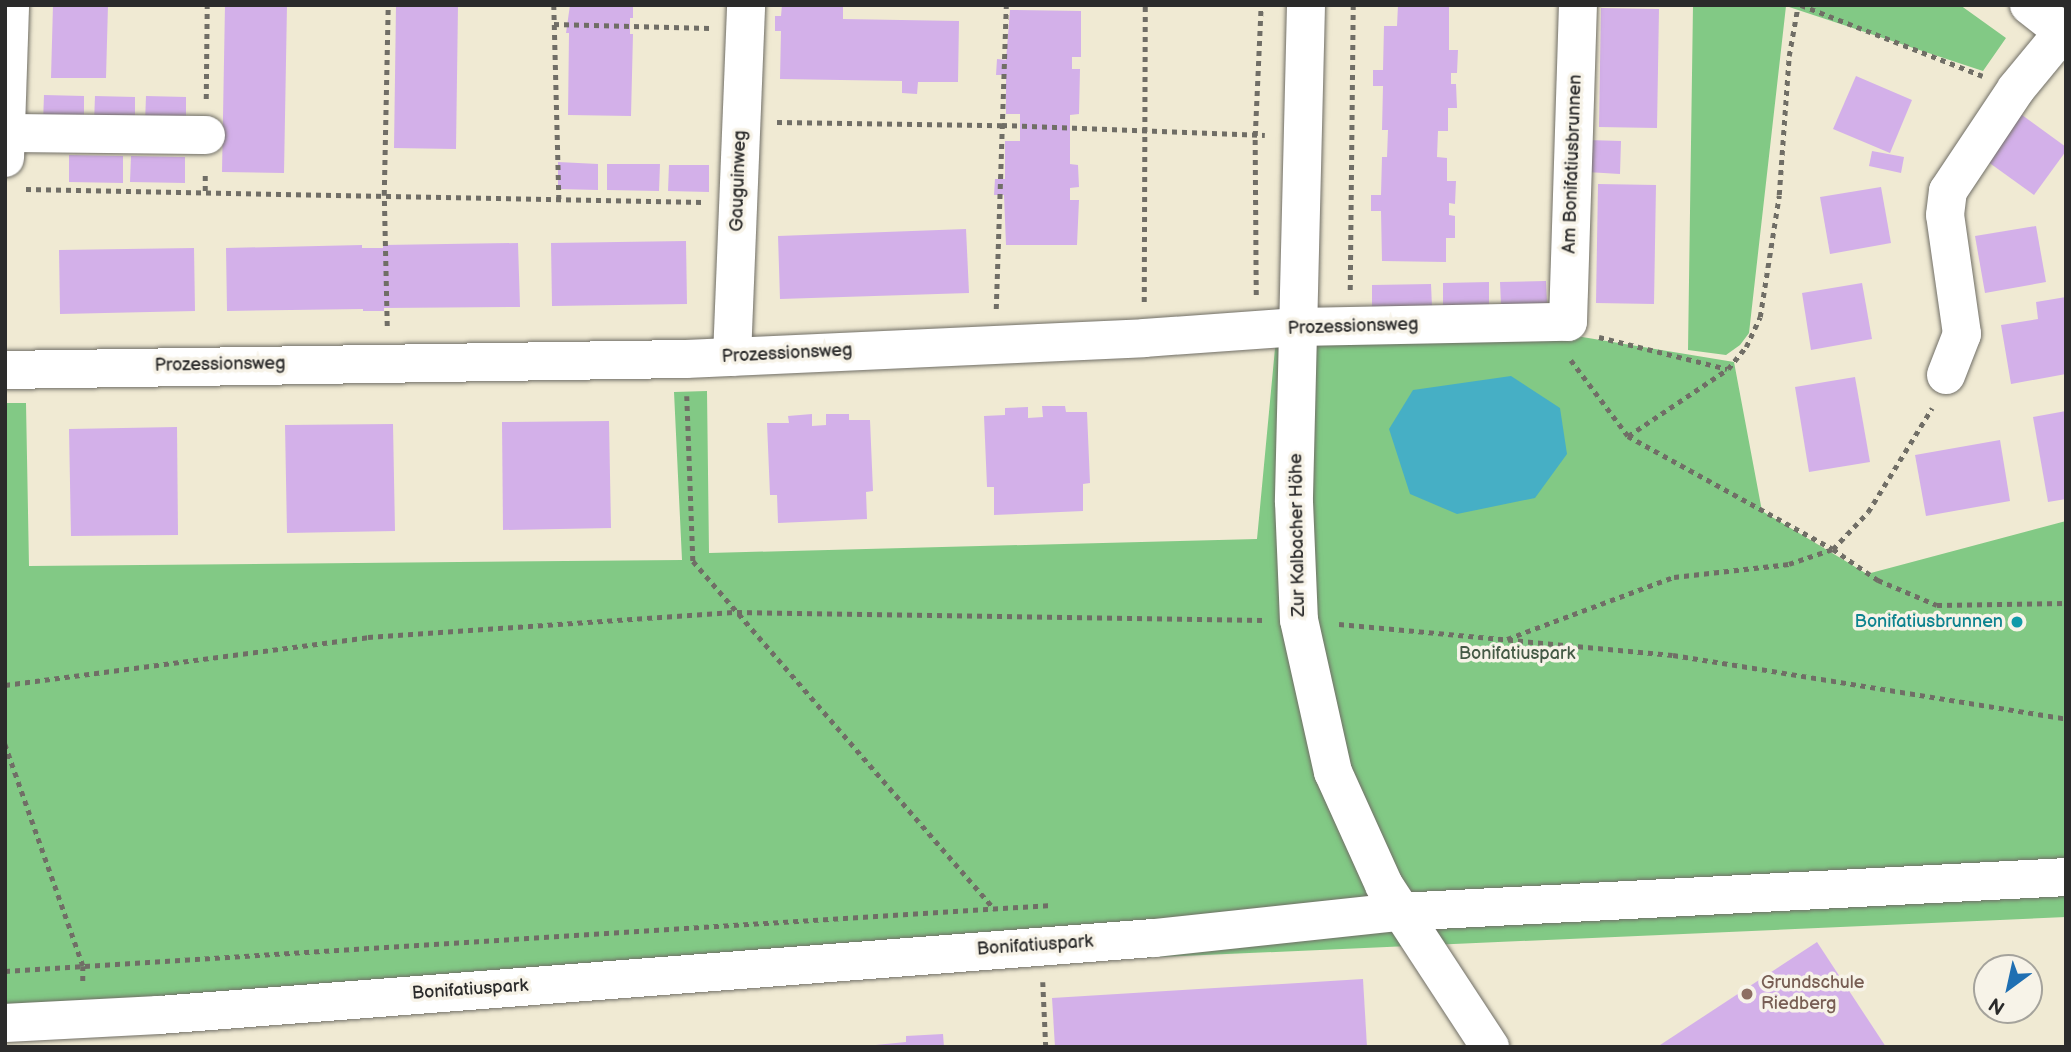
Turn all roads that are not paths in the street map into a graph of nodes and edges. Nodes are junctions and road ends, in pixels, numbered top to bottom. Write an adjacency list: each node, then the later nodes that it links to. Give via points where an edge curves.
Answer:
1 (10, 5): 8 (street)
2 (1306, 5): 10 (street, Zur Kalbacher Höhe)
3 (1578, 5): 9 (street, Am Bonifatiusbrunnen)
4 (2029, 5): 6 (street)
5 (746, 17): 11 (street, Gauguinweg)
6 (2064, 33): 13 (street, via 2016,89 1948,191 1945,215 1962,334)
7 (206, 135): 8 (street)
8 (10, 161)
9 (1556, 322): 10 (street, Prozessionsweg)
10 (1298, 327): 11 (street, Prozessionsweg); 15 (street, Zur Kalbacher Höhe, via 1294,502 1299,621 1333,772)
11 (732, 357): 12 (street, Prozessionsweg)
12 (5, 370)
13 (1946, 375)
14 (2066, 877): 15 (street, Bonifatiuspark)
15 (1399, 912): 16 (street, Bonifatiuspark, via 1154,938); 17 (street, Zur Kalbacher Höhe)
16 (5, 1023)
17 (1482, 1039)

